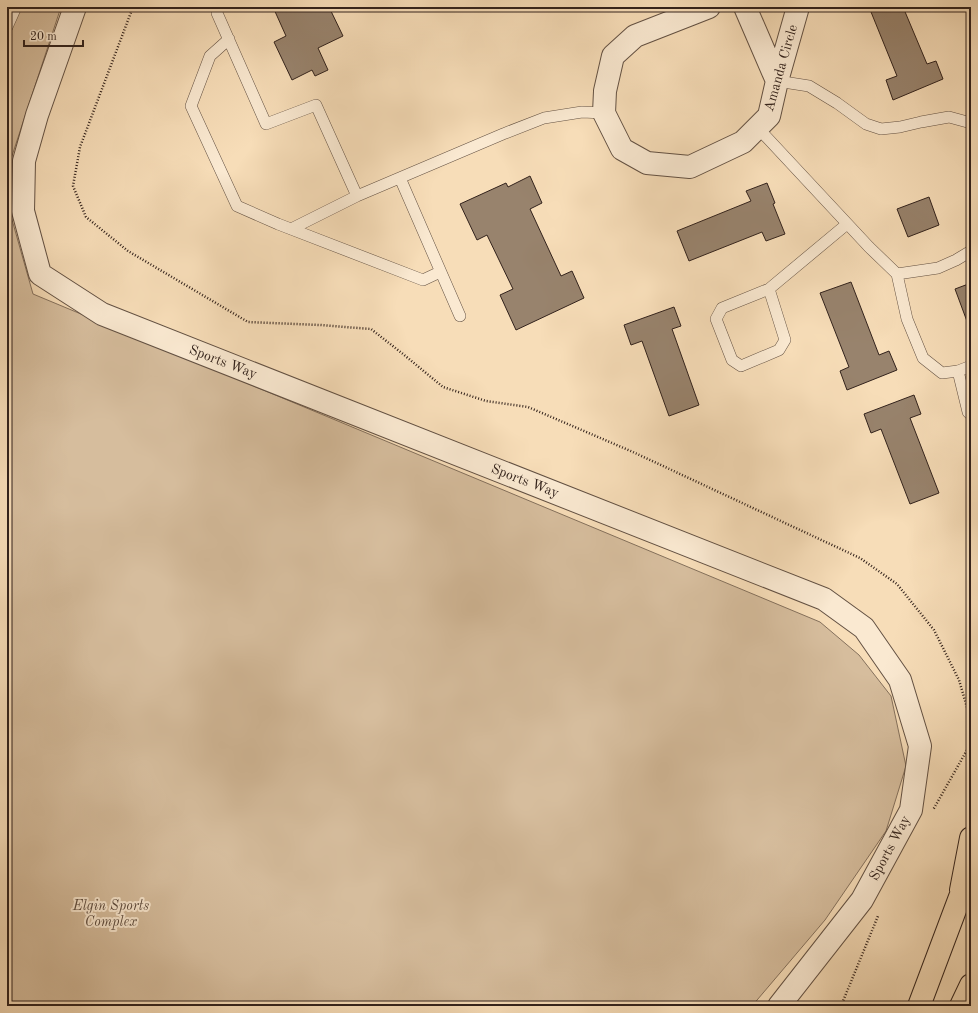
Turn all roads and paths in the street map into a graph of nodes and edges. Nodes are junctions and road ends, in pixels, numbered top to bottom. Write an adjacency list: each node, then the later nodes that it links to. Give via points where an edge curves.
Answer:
1 (16, 7): 7 (lane)
2 (74, 7): 29 (street, Sports Way, via 24,161 23,211 40,274 102,314 824,598 864,628 869,635 900,680 920,746 910,810 862,900)
3 (709, 7): 10 (street, Amanda Circle, via 635,36 613,56 605,91)
4 (746, 7): 9 (street)
5 (798, 7): 9 (street, Amanda Circle)
6 (217, 12): 8 (lane)
7 (7, 27)
8 (229, 39): 14 (lane, via 266,124 316,105); 16 (lane, via 210,56 191,106 237,206)
9 (777, 81): 11 (lane, via 809,86 866,124 881,129 949,116); 12 (street, Amanda Circle, via 769,116)
10 (604, 113): 12 (street, Amanda Circle, via 622,148 647,163 690,167 743,142); 13 (lane, via 582,112 544,118)
11 (971, 123)
12 (758, 128): 15 (lane)
13 (400, 178): 14 (lane); 18 (lane)
14 (357, 196): 16 (lane)
15 (847, 224): 19 (lane); 20 (lane)
16 (291, 229): 18 (lane, via 423,280)
17 (971, 251): 19 (lane, via 938,268)
18 (440, 272): 21 (lane)
19 (897, 274): 23 (lane, via 907,319 923,358 942,373)
20 (769, 289): 20 (lane, via 722,308 716,319 732,360 741,366 779,350 785,340)
21 (460, 316)
22 (971, 366): 23 (lane)
23 (958, 371): 24 (lane, via 968,412)
24 (971, 415)
25 (971, 838): 27 (highway)
26 (971, 876): 27 (highway)
27 (960, 897): 30 (highway)
28 (971, 985): 31 (highway)
29 (779, 1006)
30 (919, 1006)
31 (962, 1006)

